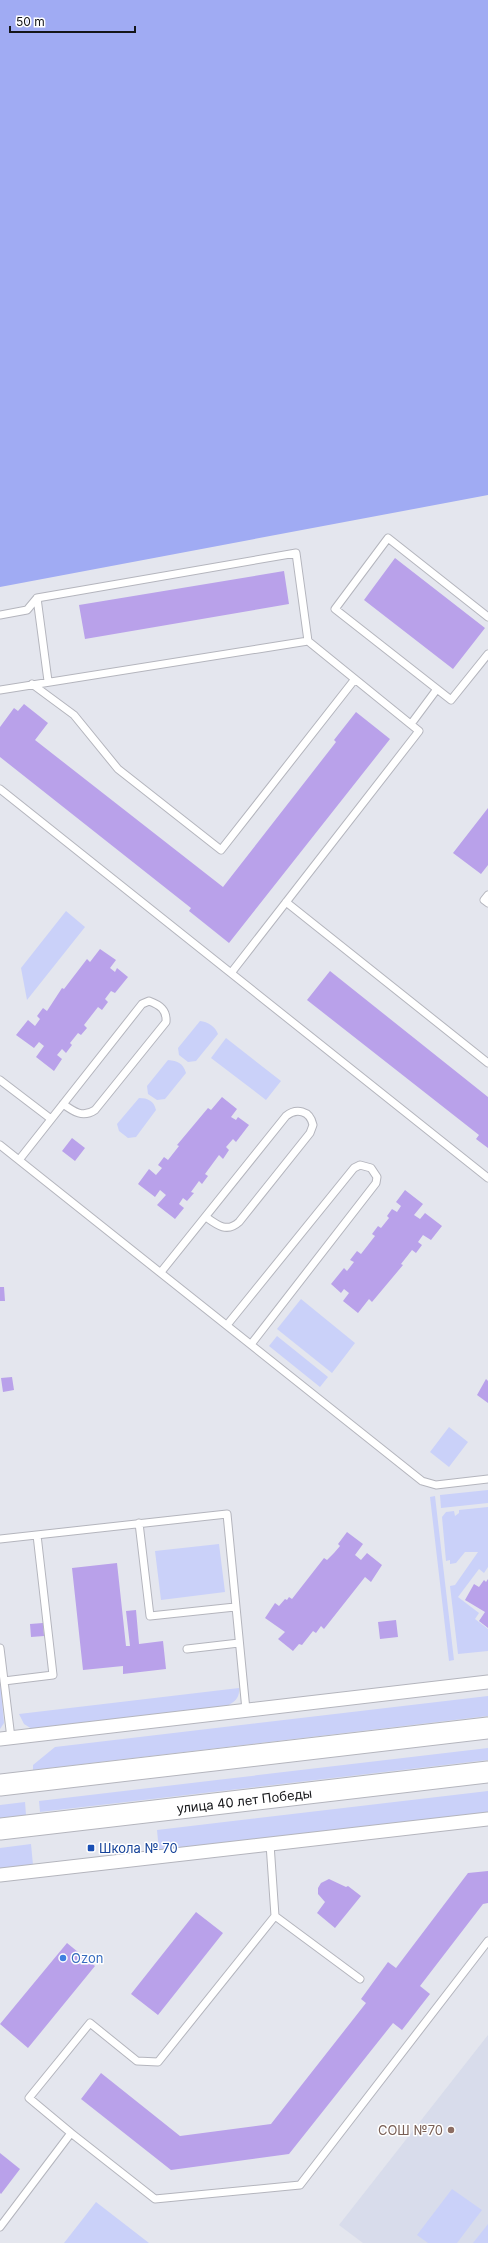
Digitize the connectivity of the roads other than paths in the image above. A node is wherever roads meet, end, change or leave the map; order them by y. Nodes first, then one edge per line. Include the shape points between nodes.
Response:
1 (37, 598) junction
2 (0, 615) edge
3 (488, 617) edge
4 (308, 641) junction
5 (488, 654) edge
6 (355, 679) junction
7 (48, 681) junction
8 (32, 684) junction
9 (437, 689) junction
10 (0, 690) edge
11 (411, 724) junction
12 (0, 789) edge
13 (488, 895) edge
14 (286, 902) junction
15 (488, 902) edge
16 (231, 973) junction
17 (488, 1063) edge
18 (0, 1080) edge
19 (63, 1104) junction
20 (51, 1119) junction
21 (1, 1149) edge
22 (19, 1160) junction
23 (488, 1178) edge
24 (206, 1216) junction
25 (161, 1272) junction
26 (227, 1325) junction
27 (252, 1344) junction
28 (488, 1479) edge
29 (140, 1523) junction
30 (37, 1535) junction
31 (0, 1539) edge
32 (235, 1607) junction
33 (239, 1643) junction
34 (0, 1648) edge
35 (187, 1649) dead end
36 (4, 1681) junction
37 (488, 1682) edge
38 (246, 1710) junction
39 (488, 1728) edge
40 (5, 1738) edge
41 (488, 1772) edge
42 (0, 1785) edge
43 (488, 1818) edge
44 (0, 1829) edge
45 (270, 1844) junction
46 (0, 1875) edge
47 (275, 1916) junction
48 (488, 1941) edge
49 (360, 1979) dead end
50 (71, 2133) junction
51 (0, 2227) edge

1 - 2 lane via 27,610
1 - 4 lane via 296,553
1 - 7 lane
3 - 9 lane via 388,538 335,609
4 - 6 lane
4 - 7 lane
5 - 9 lane via 452,700
6 - 8 lane via 221,850 118,769 74,714
6 - 11 lane
7 - 8 lane
8 - 10 lane
9 - 11 lane
11 - 14 lane via 419,731
12 - 16 lane
13 - 15 lane via 484,900
14 - 16 lane
14 - 17 lane
16 - 23 lane
18 - 20 lane
19 - 19 lane via 142,1004 149,1002 164,1009 167,1015 166,1022 95,1110 90,1114 81,1114
19 - 20 lane
20 - 22 lane
21 - 22 lane
22 - 25 lane
24 - 24 lane via 286,1116 300,1110 307,1114 313,1125 310,1133 239,1222 234,1227 226,1228 218,1226
24 - 25 lane
25 - 26 lane
26 - 27 lane
26 - 27 lane via 354,1168 360,1165 371,1168 377,1177 376,1183
27 - 28 lane via 422,1481 436,1485
29 - 30 lane
29 - 32 lane via 150,1616
29 - 32 lane via 227,1514
30 - 31 lane
30 - 36 lane via 53,1675
32 - 33 lane
33 - 35 lane
33 - 38 lane
34 - 36 lane
36 - 40 lane
37 - 38 street
38 - 40 street
39 - 42 main road
41 - 44 main road, улица 40 лет Победы
43 - 45 street
45 - 46 street
45 - 47 lane
47 - 49 lane
47 - 50 lane via 158,2062 137,2061 90,2023 29,2098
48 - 50 lane via 300,2186 155,2199
50 - 51 lane

